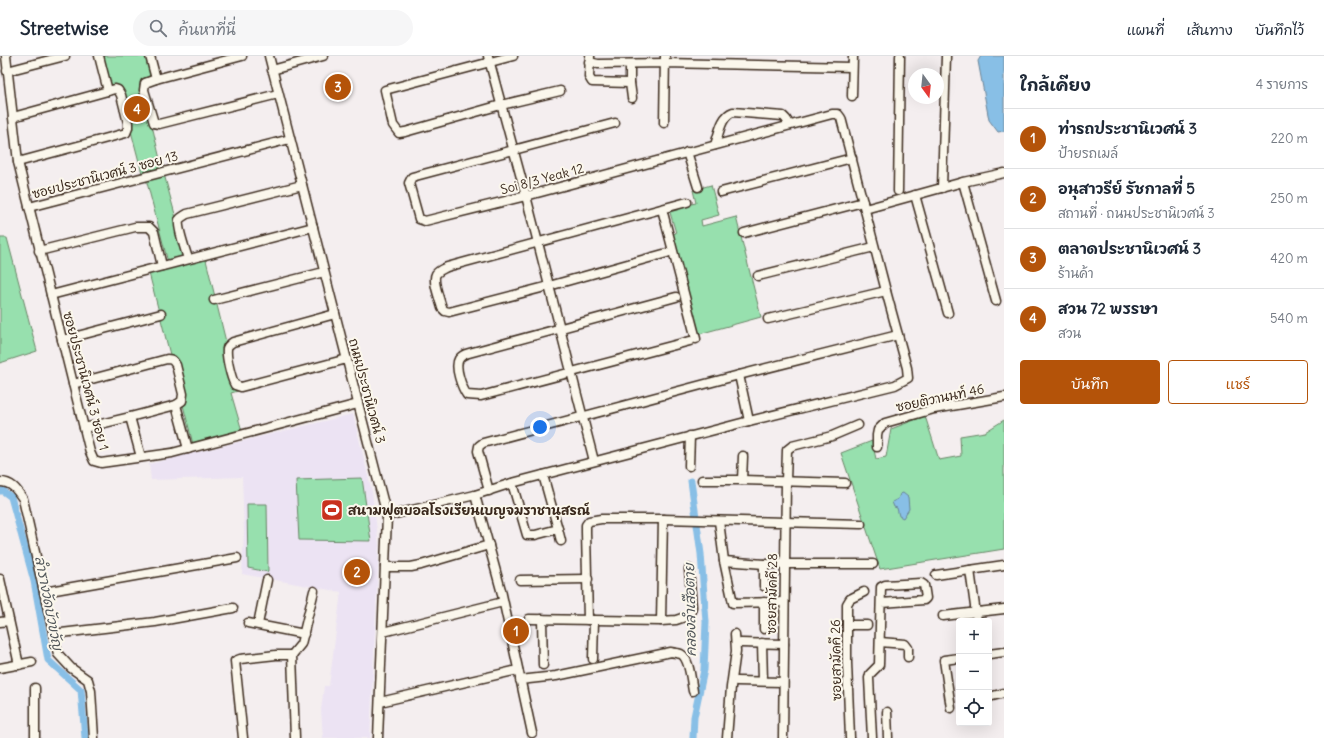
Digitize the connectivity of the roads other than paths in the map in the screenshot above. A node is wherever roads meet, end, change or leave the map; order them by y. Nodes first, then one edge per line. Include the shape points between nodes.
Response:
1 (6, 56) edge
2 (65, 56) edge
3 (98, 56) edge
4 (150, 56) edge
5 (242, 56) edge
6 (269, 56) edge
7 (322, 56) edge
8 (513, 56) edge
9 (853, 56) edge
10 (900, 56) edge
11 (946, 56) edge
12 (489, 59) edge
13 (590, 59) edge
14 (665, 59) edge
15 (630, 64) junction
16 (852, 67) junction
17 (272, 70) junction
18 (7, 72) junction
19 (156, 78) junction
20 (630, 83) junction
21 (108, 91) junction
22 (560, 91) dead end
23 (278, 94) junction
24 (852, 96) dead end
25 (632, 98) dead end
26 (501, 105) junction
27 (13, 118) junction
28 (664, 122) dead end
29 (615, 123) dead end
30 (790, 125) junction
31 (290, 139) junction
32 (715, 144) junction
33 (513, 150) junction
34 (687, 152) junction
35 (852, 158) junction
36 (18, 162) junction
37 (1004, 173) edge
38 (963, 182) junction
39 (302, 185) junction
40 (698, 187) dead end
41 (942, 188) junction
42 (898, 191) dead end
43 (721, 192) dead end
44 (915, 195) junction
45 (526, 196) junction
46 (687, 202) dead end
47 (864, 206) junction
48 (29, 207) junction
49 (662, 209) junction
50 (313, 227) junction
51 (744, 233) dead end
52 (538, 242) junction
53 (874, 247) junction
54 (39, 251) junction
55 (667, 253) dead end
56 (188, 259) junction
57 (162, 266) junction
58 (324, 272) junction
59 (758, 276) dead end
60 (549, 286) junction
61 (886, 291) junction
62 (51, 295) junction
63 (676, 297) dead end
64 (214, 300) dead end
65 (996, 301) dead end
66 (948, 313) dead end
67 (161, 314) dead end
68 (335, 314) junction
69 (768, 320) dead end
70 (560, 329) junction
71 (898, 335) junction
72 (62, 340) junction
73 (347, 359) junction
74 (571, 372) junction
75 (739, 375) junction
76 (73, 384) junction
77 (1004, 397) edge
78 (358, 404) junction
79 (176, 405) junction
80 (583, 417) junction
81 (130, 418) junction
82 (750, 421) junction
83 (858, 425) dead end
84 (84, 428) junction
85 (690, 436) junction
86 (877, 447) dead end
87 (188, 449) junction
88 (744, 456) dead end
89 (141, 457) junction
90 (594, 461) junction
91 (689, 466) dead end
92 (542, 475) junction
93 (702, 480) dead end
94 (742, 480) junction
95 (786, 481) junction
96 (0, 482) edge
97 (845, 483) dead end
98 (512, 484) junction
99 (489, 491) junction
100 (475, 495) junction
101 (387, 516) junction
102 (663, 519) junction
103 (719, 521) junction
104 (785, 522) junction
105 (861, 524) dead end
106 (558, 529) junction
107 (561, 541) dead end
108 (489, 545) junction
109 (237, 558) dead end
110 (724, 561) junction
111 (764, 564) junction
112 (785, 564) junction
113 (873, 564) dead end
114 (1004, 565) edge
115 (385, 567) junction
116 (689, 569) dead end
117 (970, 570) junction
118 (936, 575) dead end
119 (0, 579) edge
120 (588, 579) junction
121 (267, 580) dead end
122 (520, 580) dead end
123 (764, 586) dead end
124 (314, 591) dead end
125 (44, 592) junction
126 (864, 592) dead end
127 (503, 602) junction
128 (764, 602) junction
129 (784, 602) junction
130 (881, 603) junction
131 (233, 608) dead end
132 (1004, 609) edge
133 (976, 612) junction
134 (942, 616) dead end
135 (977, 618) edge
136 (529, 619) dead end
137 (542, 619) junction
138 (591, 620) junction
139 (9, 621) junction
140 (661, 621) junction
141 (0, 622) edge
142 (248, 623) dead end
143 (258, 624) junction
144 (867, 625) dead end
145 (847, 626) junction
146 (764, 629) dead end
147 (383, 632) junction
148 (53, 634) junction
149 (304, 634) junction
150 (735, 634) dead end
151 (880, 642) junction
152 (741, 643) dead end
153 (762, 644) junction
154 (784, 644) junction
155 (1004, 652) edge
156 (992, 654) edge
157 (292, 655) junction
158 (908, 657) dead end
159 (956, 658) edge
160 (594, 659) dead end
161 (32, 662) dead end
162 (19, 665) junction
163 (542, 665) dead end
164 (0, 668) edge
165 (518, 670) junction
166 (520, 680) junction
167 (737, 681) dead end
168 (763, 681) junction
169 (783, 682) junction
170 (35, 688) dead end
171 (693, 691) dead end
172 (1004, 693) edge
173 (992, 696) edge
174 (380, 702) junction
175 (951, 708) dead end
176 (887, 712) dead end
177 (532, 733) dead end
178 (35, 738) edge
179 (94, 738) edge
180 (243, 738) edge
181 (295, 738) edge
182 (378, 738) edge
183 (727, 738) edge
184 (783, 738) edge
185 (850, 738) edge
186 (872, 738) edge
187 (888, 738) edge

1 - 18 street, ซอยประชานิเวศน์ 3 ซอย 13
2 - 18 street
3 - 21 street
4 - 19 street
5 - 19 street
6 - 17 street, ถนนประชานิเวศน์ 3
7 - 17 street
8 - 12 street
9 - 16 street
10 - 42 street
11 - 41 street
12 - 26 street
12 - 26 street via 386,90 393,125 399,133 405,132
13 - 15 street via 598,64
13 - 20 street via 589,77 592,82
14 - 15 street
14 - 16 street
14 - 28 street
15 - 20 street
16 - 24 street
17 - 23 street, ถนนประชานิเวศน์ 3
18 - 27 street, ซอยประชานิเวศน์ 3 ซอย 13
19 - 23 street via 145,83 144,87 154,123 157,124
20 - 25 street
21 - 27 street
21 - 36 street via 118,90 122,95 128,128 126,132
22 - 26 street
23 - 31 street, ถนนประชานิเวศน์ 3
26 - 33 street
27 - 36 street, ซอยประชานิเวศน์ 3 ซอย 13
29 - 33 street
30 - 32 street, Soi 8/3 Yeak 12
30 - 32 street via 782,116 730,113 724,120
30 - 35 street, Soi 8/3 Yeak 12 via 838,114
31 - 39 street, ถนนประชานิเวศน์ 3
31 - 48 street, ซอยประชานิเวศน์ 3 ซอย 13
32 - 34 street, Soi 8/3 Yeak 12
33 - 45 street
33 - 45 street, Soi 8/3 Yeak 12 via 412,177 409,183 419,219 425,221
34 - 40 street
34 - 45 street, Soi 8/3 Yeak 12
35 - 43 street
35 - 47 street
36 - 48 street, ซอยประชานิเวศน์ 3 ซอย 13
37 - 38 street
38 - 41 street
38 - 65 street
39 - 50 street, ถนนประชานิเวศน์ 3
39 - 56 street via 182,217 179,227
41 - 44 street
44 - 47 street
44 - 66 street
45 - 52 street
46 - 49 street
47 - 51 street
47 - 53 street
48 - 54 street, ซอยประชานิเวศน์ 3 ซอย 1
49 - 52 street
49 - 74 street via 693,340
50 - 56 street
50 - 58 street, ถนนประชานิเวศน์ 3
52 - 60 street
52 - 60 street via 447,267 439,271 434,280 442,308 450,312
53 - 59 street
53 - 61 street
54 - 57 street via 136,227 149,227 154,232
54 - 62 street, ซอยประชานิเวศน์ 3 ซอย 1
55 - 60 street
56 - 57 street
57 - 62 street
58 - 64 street
58 - 68 street, ถนนประชานิเวศน์ 3
60 - 70 street
61 - 69 street
61 - 71 street
62 - 72 street, ซอยประชานิเวศน์ 3 ซอย 1
63 - 70 street
67 - 72 street
68 - 73 street, ถนนประชานิเวศน์ 3
68 - 73 street via 232,342 227,350 233,382 241,387
70 - 74 street
70 - 74 street via 469,353 461,356 456,367 464,391 472,396 481,396
71 - 75 street
71 - 82 street via 907,368 908,378 903,381
72 - 76 street, ซอยประชานิเวศน์ 3 ซอย 1
73 - 78 street, ถนนประชานิเวศน์ 3
74 - 80 street
75 - 80 street
75 - 82 street
76 - 79 street via 167,359 174,361 183,398
76 - 84 street, ซอยประชานิเวศน์ 3 ซอย 1
77 - 86 street, ซอยติวานนท์ 46 via 934,408 885,423 878,430
78 - 87 street, ซอยประชานิเวศน์ 3 ซอย 1
78 - 101 street, ถนนประชานิเวศน์ 3
79 - 81 street
79 - 87 street
80 - 90 street
80 - 99 street via 479,446 478,451
81 - 84 street
81 - 89 street
82 - 85 street
83 - 95 street, ซอยสามัคคี 28 via 832,436 792,446 787,450
84 - 89 street, ซอยประชานิเวศน์ 3 ซอย 1 via 94,461 101,463
85 - 90 street
85 - 91 street
87 - 89 street, ซอยประชานิเวศน์ 3 ซอย 1
88 - 94 street
90 - 92 street
92 - 98 street
92 - 106 street
93 - 94 street
94 - 95 street
95 - 97 street
95 - 104 street, ซอยสามัคคี 28
96 - 125 street via 14,486 23,499
98 - 99 street
98 - 106 street via 527,535 535,536
99 - 100 street
100 - 101 street
100 - 108 street
101 - 115 street, ถนนประชานิเวศน์ 3
102 - 103 street
102 - 120 street via 589,521 586,525
102 - 140 street
103 - 104 street
103 - 110 street
104 - 105 street
104 - 112 street, ซอยสามัคคี 28
106 - 107 street
108 - 115 street via 421,565
108 - 127 street
109 - 125 street
110 - 111 street
110 - 128 street via 733,603
111 - 112 street
111 - 123 street
112 - 113 street
112 - 129 street, ซอยสามัคคี 28
114 - 117 street
115 - 147 street, ถนนประชานิเวศน์ 3
116 - 140 street via 691,611 688,616
117 - 118 street
117 - 133 street
119 - 139 street
120 - 122 street
120 - 138 street
121 - 143 street
124 - 149 street
125 - 148 street
126 - 145 street, ซอยสามัคคี 26 via 848,602
127 - 147 street
127 - 165 street
128 - 129 street
128 - 146 street
129 - 154 street, ซอยสามัคคี 28
130 - 130 street via 881,587 884,585 924,585 924,600
130 - 151 street
131 - 148 street via 154,622
132 - 133 street
133 - 134 street
133 - 135 street
136 - 137 street
137 - 138 street
137 - 163 street
138 - 140 street
138 - 160 street
139 - 141 street
139 - 162 street
142 - 143 street
143 - 149 street
144 - 145 street
145 - 185 street, ซอยสามัคคี 26
147 - 174 street, ถนนประชานิเวศน์ 3
148 - 179 street via 58,654 71,668 88,680
149 - 157 street via 301,644
150 - 183 street via 736,651
151 - 158 street via 905,644 908,648
151 - 186 street via 879,665 869,678
152 - 153 street
153 - 154 street
153 - 168 street
154 - 169 street, ซอยสามัคคี 28
155 - 156 street
157 - 180 street via 262,656 235,661
157 - 181 street
159 - 175 street via 944,660
161 - 162 street
162 - 164 street
165 - 166 street
165 - 174 street
166 - 171 street via 556,676 671,652 681,654 685,658 689,666
166 - 177 street
167 - 168 street
168 - 169 street
169 - 184 street, ซอยสามัคคี 28
170 - 178 street
172 - 173 street
174 - 182 street, ถนนประชานิเวศน์ 3
176 - 187 street

